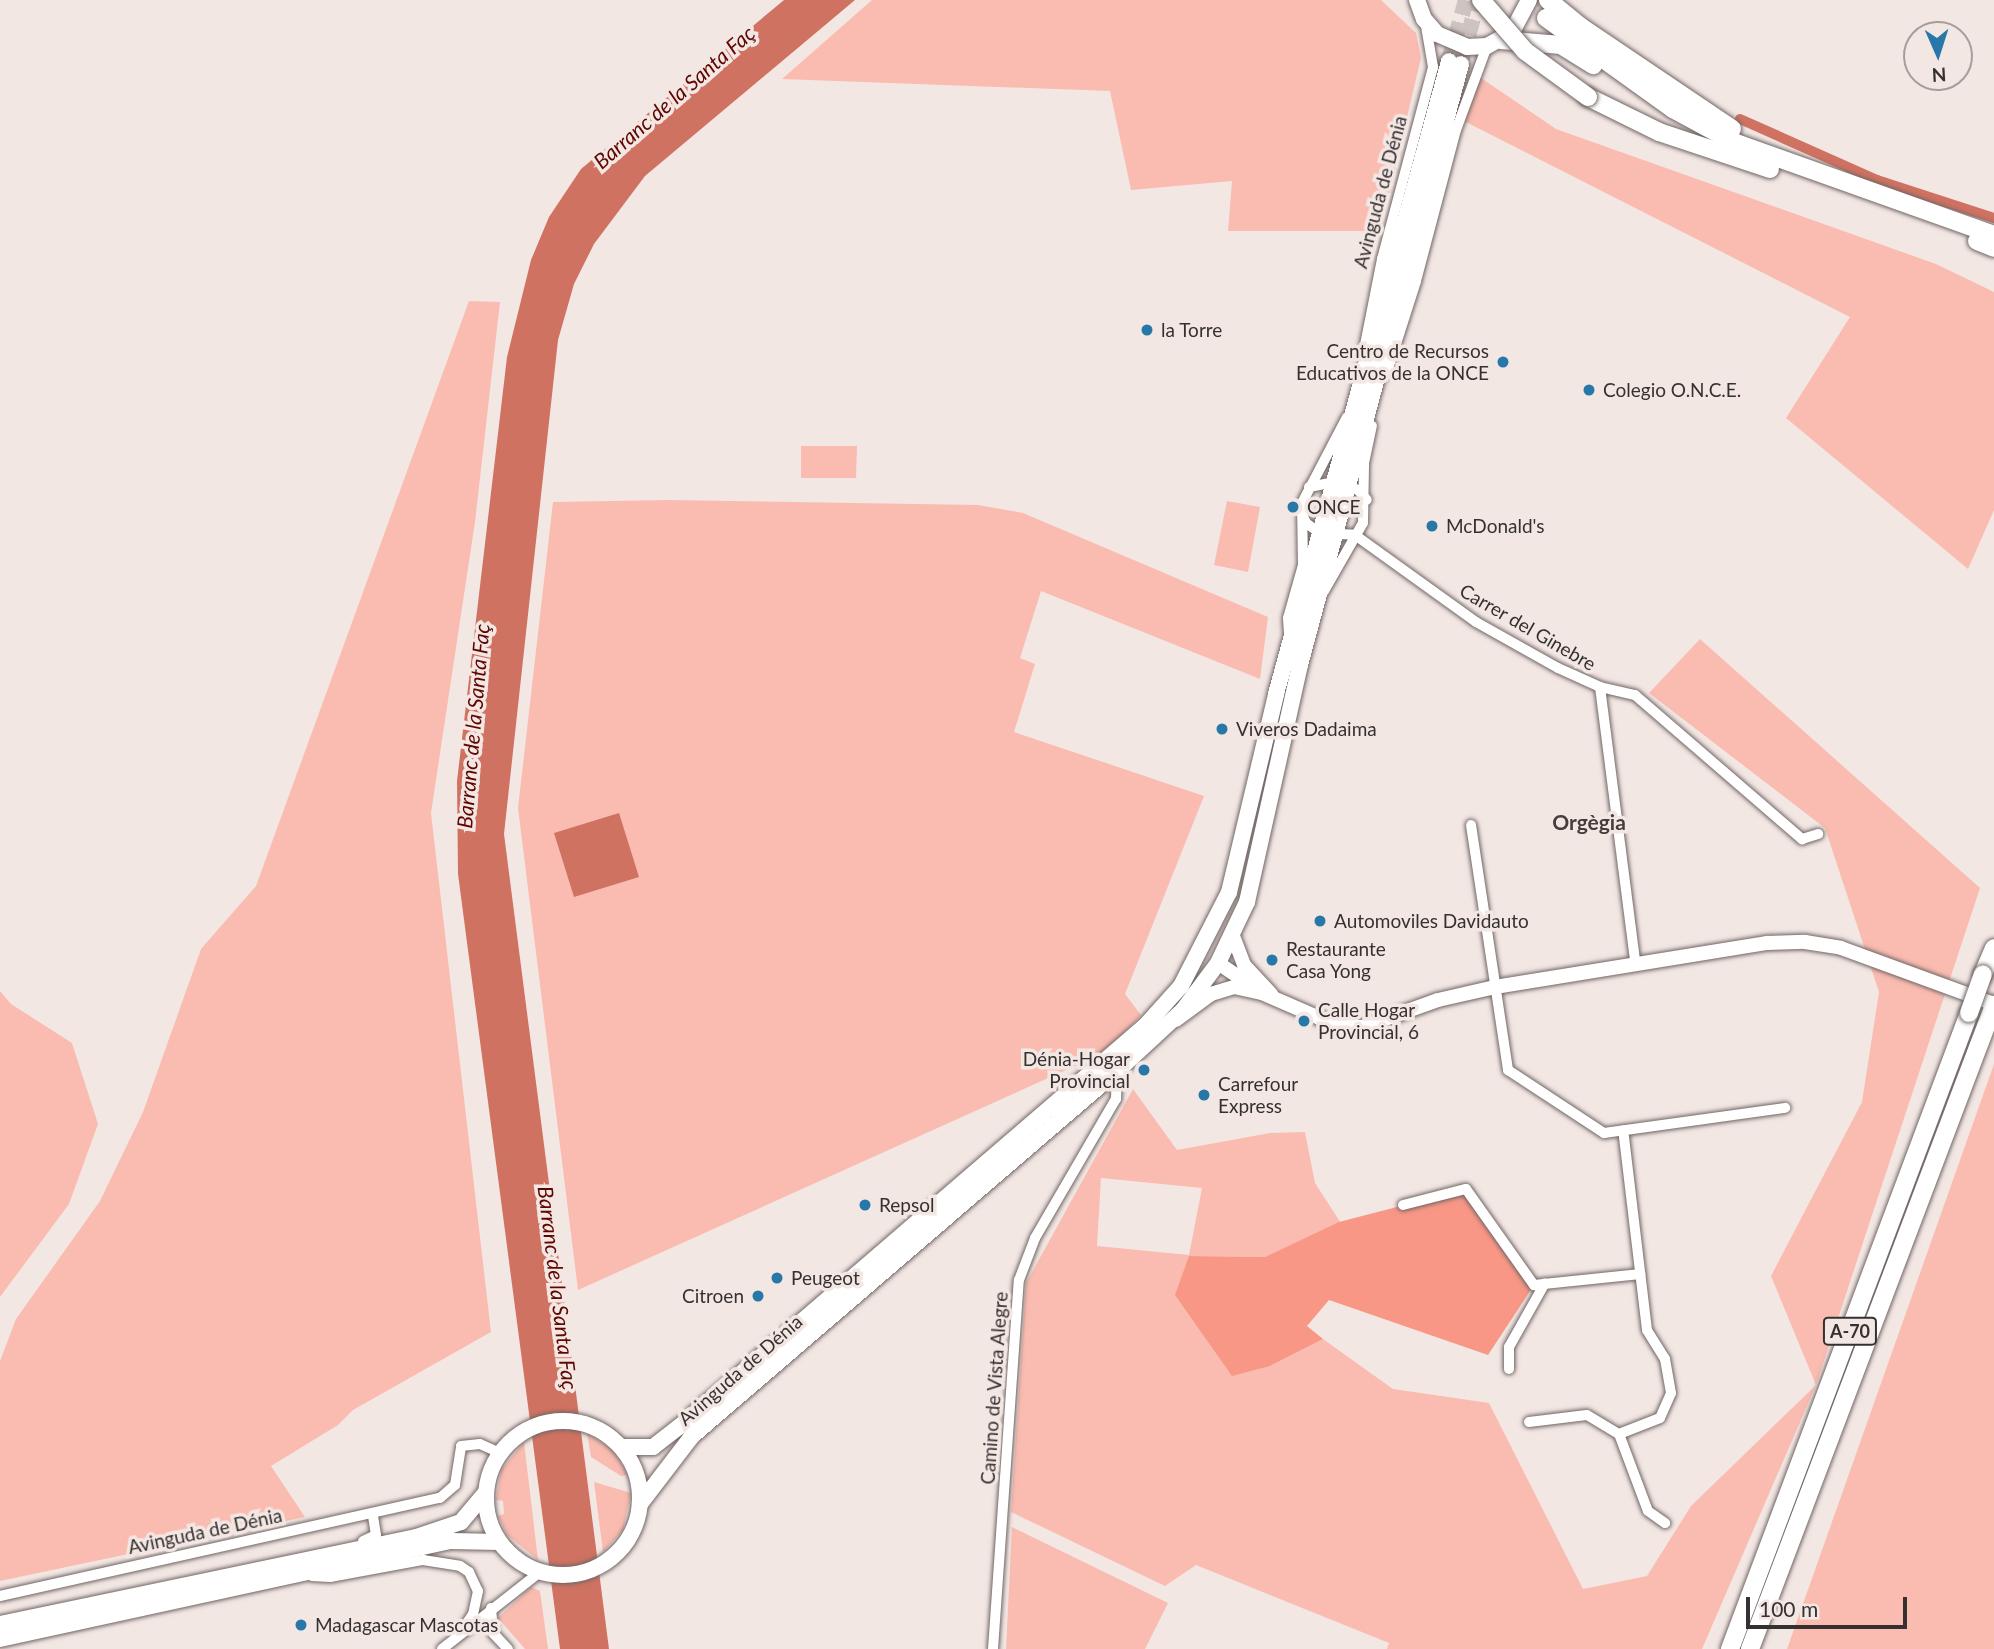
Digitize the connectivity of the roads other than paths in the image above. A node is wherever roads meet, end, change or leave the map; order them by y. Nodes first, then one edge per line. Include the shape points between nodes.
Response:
1 (1481, 0) edge
2 (1529, 0) edge
3 (1418, 7) edge
4 (1547, 9) edge
5 (1494, 43) junction
6 (1455, 62) tunnel mouth
7 (1801, 174) junction
8 (1990, 243) edge
9 (1370, 386) junction
10 (1355, 404) junction
11 (1341, 484) junction
12 (1309, 488) junction
13 (1367, 501) junction
14 (1301, 512) junction
15 (1327, 535) junction
16 (1355, 535) junction
17 (1316, 603) junction
18 (1291, 640) junction
19 (1600, 687) junction
20 (1471, 825) dead end
21 (1818, 834) dead end
22 (1239, 851) junction
23 (1233, 936) junction
24 (1994, 948) edge
25 (1635, 962) junction
26 (1218, 963) junction
27 (1495, 987) junction
28 (1262, 993) junction
29 (1277, 1000) junction
30 (1992, 1009) edge
31 (1171, 1023) junction
32 (1117, 1071) junction
33 (1785, 1108) dead end
34 (1623, 1130) junction
35 (1403, 1205) dead end
36 (1640, 1274) junction
37 (1545, 1283) junction
38 (1509, 1368) dead end
39 (1529, 1422) dead end
40 (1619, 1434) junction
41 (621, 1447) junction
42 (500, 1453) junction
43 (485, 1493) junction
44 (640, 1504) junction
45 (373, 1515) junction
46 (1665, 1523) dead end
47 (376, 1528) junction
48 (415, 1537) junction
49 (499, 1542) junction
50 (324, 1558) junction
51 (542, 1573) junction
52 (308, 1575) junction
53 (0, 1596) edge
54 (491, 1608) junction
55 (0, 1624) edge
56 (461, 1632) junction
57 (493, 1633) junction
58 (0, 1639) edge
59 (442, 1649) edge
60 (508, 1649) edge
61 (993, 1649) edge
62 (1730, 1649) edge
63 (1750, 1649) edge

1 - 7 highway, bridge via 1525,51 1588,97 1659,132
2 - 5 main road via 1521,22
3 - 5 main road via 1446,41 1468,47
3 - 9 street, Avinguda de Dénia via 1433,67 1364,338
4 - 7 highway
5 - 7 highway via 1561,45 1698,134
5 - 9 street, Avinguda de Dénia via 1456,130 1434,221 1392,356
6 - 9 main road, Avinguda de Dénia
7 - 8 highway
9 - 10 main road, Avinguda de Dénia
9 - 11 main road, Avinguda de Dénia
9 - 13 street, Avinguda de Dénia via 1373,422 1364,463
10 - 11 main road, Avinguda de Dénia
10 - 12 street, Avinguda de Dénia
11 - 12 street
11 - 13 street
11 - 15 main road, Avinguda de Dénia
12 - 14 street, Avinguda de Dénia
13 - 16 street, Avinguda de Dénia via 1363,523
14 - 15 street via 1306,523
14 - 18 street, Avinguda de Dénia via 1304,551 1288,618
15 - 16 street
15 - 17 main road, Avinguda de Dénia
15 - 18 main road, Avinguda de Dénia
16 - 17 street, Avinguda de Dénia
16 - 19 street, Carrer del Ginebre via 1476,622
17 - 23 main road, Avinguda de Dénia via 1262,842
18 - 22 main road, Avinguda de Dénia
19 - 21 street, Carrer del Ginebre via 1635,695 1802,839
19 - 25 street
20 - 27 street
22 - 26 main road via 1242,871 1217,947
22 - 41 main road, Avinguda de Dénia via 1213,931 1181,986 1145,1027 679,1427 653,1447
23 - 26 main road, Avinguda de Dénia
23 - 29 main road via 1244,965
24 - 62 highway, A-70, bridge
25 - 27 main road
25 - 30 main road via 1805,942 1841,948
26 - 28 main road
26 - 31 main road, Avinguda de Dénia
27 - 29 main road via 1438,1000 1363,1027 1328,1023
27 - 34 street via 1508,1070 1604,1133
28 - 29 main road
28 - 31 main road via 1243,987 1223,989
30 - 63 highway, A-70
31 - 32 main road, Avinguda de Dénia
32 - 44 main road, Avinguda de Dénia via 692,1436
32 - 61 street, Camino de Vista Alegre via 1119,1091 1035,1238 1019,1280
33 - 34 street
34 - 36 street
35 - 37 street via 1466,1189 1534,1284
36 - 37 street
36 - 40 street via 1647,1330 1665,1359 1671,1393 1660,1418
37 - 38 street via 1509,1346
39 - 40 street via 1587,1415
40 - 46 street via 1648,1511
41 - 42 main road via 587,1424 561,1421 523,1432
41 - 44 main road via 635,1470
42 - 43 main road
42 - 45 street, Avinguda de Dénia via 469,1442 458,1455 459,1475 449,1492
43 - 48 main road via 461,1522
43 - 49 main road via 490,1524
44 - 51 main road via 627,1542 602,1565 580,1574
45 - 47 street
45 - 53 street, Avinguda de Dénia
47 - 48 street
47 - 50 street via 372,1539 341,1546
48 - 50 main road
49 - 51 main road via 517,1560
49 - 52 main road via 451,1541
50 - 55 main road
51 - 54 street
52 - 56 street via 330,1577 423,1560 460,1566 469,1572 478,1591
52 - 58 main road
54 - 56 street
54 - 57 street
56 - 57 street via 481,1627
56 - 59 street
57 - 60 street

